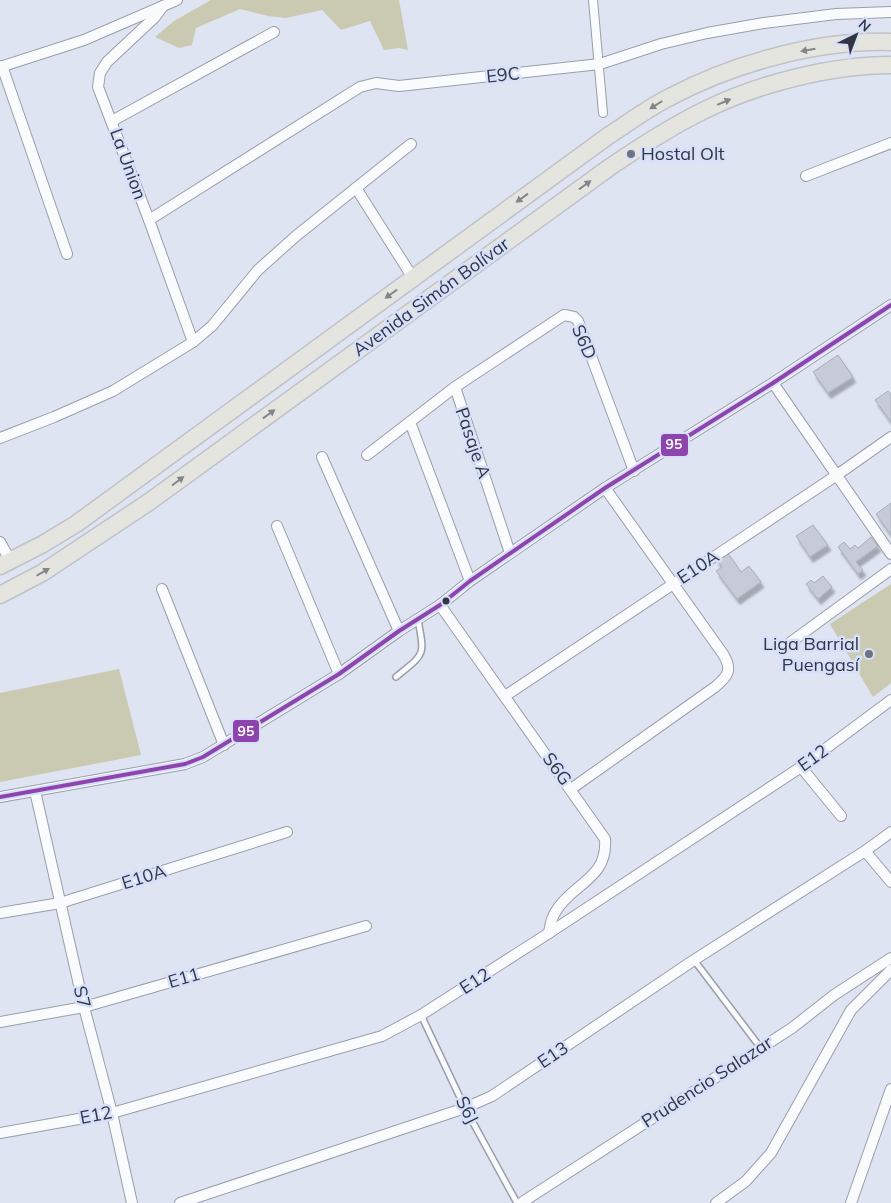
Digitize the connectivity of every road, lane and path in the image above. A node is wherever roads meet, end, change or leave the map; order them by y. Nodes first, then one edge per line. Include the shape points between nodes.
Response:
1 (177, 0) edge
2 (593, 0) edge
3 (163, 6) junction
4 (891, 12) edge
5 (274, 32) dead end
6 (891, 42) edge
7 (600, 64) junction
8 (891, 65) edge
9 (1, 66) edge
10 (603, 113) dead end
11 (112, 121) junction
12 (411, 144) dead end
13 (891, 144) edge
14 (806, 176) dead end
15 (356, 188) junction
16 (149, 220) junction
17 (66, 254) dead end
18 (413, 278) junction
19 (891, 305) edge
20 (193, 342) junction
21 (774, 383) junction
22 (455, 387) junction
23 (410, 422) junction
24 (891, 437) edge
25 (0, 438) edge
26 (367, 455) dead end
27 (322, 457) dead end
28 (634, 471) junction
29 (837, 475) junction
30 (605, 488) junction
31 (277, 526) dead end
32 (0, 542) edge
33 (510, 553) junction
34 (891, 554) edge
35 (5, 564) edge
36 (891, 569) edge
37 (470, 581) junction
38 (673, 583) junction
39 (162, 589) dead end
40 (0, 595) edge
41 (440, 605) junction
42 (418, 620) junction
43 (399, 631) junction
44 (784, 647) dead end
45 (339, 674) junction
46 (396, 677) dead end
47 (504, 696) junction
48 (891, 700) edge
49 (224, 744) junction
50 (801, 767) junction
51 (571, 789) junction
52 (35, 791) junction
53 (0, 797) edge
54 (841, 816) dead end
55 (287, 832) dead end
56 (891, 832) edge
57 (866, 851) junction
58 (891, 882) edge
59 (60, 903) junction
60 (0, 913) edge
61 (366, 926) dead end
62 (548, 934) junction
63 (891, 958) edge
64 (694, 960) junction
65 (891, 970) edge
66 (84, 1006) junction
67 (421, 1015) junction
68 (0, 1022) edge
69 (760, 1047) junction
70 (891, 1089) edge
71 (464, 1108) junction
72 (112, 1112) junction
73 (0, 1133) edge
74 (132, 1203) edge
75 (180, 1203) edge
76 (517, 1203) edge
77 (521, 1203) edge
78 (716, 1203) edge
79 (851, 1203) edge

1 - 3 street
2 - 7 street
3 - 9 street via 84,40
3 - 11 street, La Union via 100,73 98,87
4 - 7 street, E9C via 764,22 661,44
5 - 11 street
6 -> 18 highway, Avenida Simón Bolívar via 843,45 775,57 733,70 669,97 608,136
7 - 10 street
7 - 16 street, E9C via 399,86 376,83 360,87
40 -> 8 highway, Avenida Simón Bolívar via 42,573 149,502 610,168 676,125 708,108 755,90 816,73
9 - 17 street
11 - 16 street, La Union
12 - 15 street
13 - 14 street
15 - 18 street
15 - 20 street via 258,270 212,326
16 - 20 street, La Union
18 -> 35 highway, Avenida Simón Bolívar via 76,524
19 - 21 street
20 - 25 street via 113,391
21 - 28 street
21 - 29 street
22 - 23 street, Pasaje A
22 - 28 street, S6D via 564,316 574,317
22 - 33 street, Pasaje A
23 - 26 street, Pasaje A
23 - 37 street
24 - 29 street, E10A
27 - 43 street
28 - 30 street
29 - 34 street
29 - 38 street, E10A
30 - 33 street
30 - 38 street
31 - 45 street
32 - 35 street
33 - 37 street
36 - 44 street
37 - 41 street
38 - 47 street, E10A
38 - 51 street via 728,661 728,672 715,687
39 - 49 street
41 - 42 street
41 - 47 street, S6G
42 - 43 street
42 - 46 lane via 423,646 420,656
43 - 45 street
45 - 49 street
47 - 51 street, S6G
48 - 50 street, E12
49 - 52 street via 185,764
50 - 54 street
50 - 62 street, E12
51 - 62 street, S6G via 601,831 606,851 599,869 555,912
52 - 53 street
52 - 59 street, S7
55 - 59 street, E10A
56 - 57 street, E13
57 - 58 street
57 - 64 street, E13
59 - 60 street, E10A
59 - 66 street, S7
61 - 66 street, E11
62 - 67 street, E12
63 - 69 street, Prudencio Salazar
64 - 69 lane
64 - 71 street, E13 via 492,1096
65 - 78 street via 851,1010 771,1154 746,1181
66 - 68 street, E11
66 - 72 street, S7
67 - 71 lane, S6J
67 - 72 street, E12 via 382,1036
69 - 77 street, Prudencio Salazar
70 - 79 street
71 - 75 street, E13
71 - 76 lane, S6J
72 - 73 street, E12
72 - 74 street, S7

